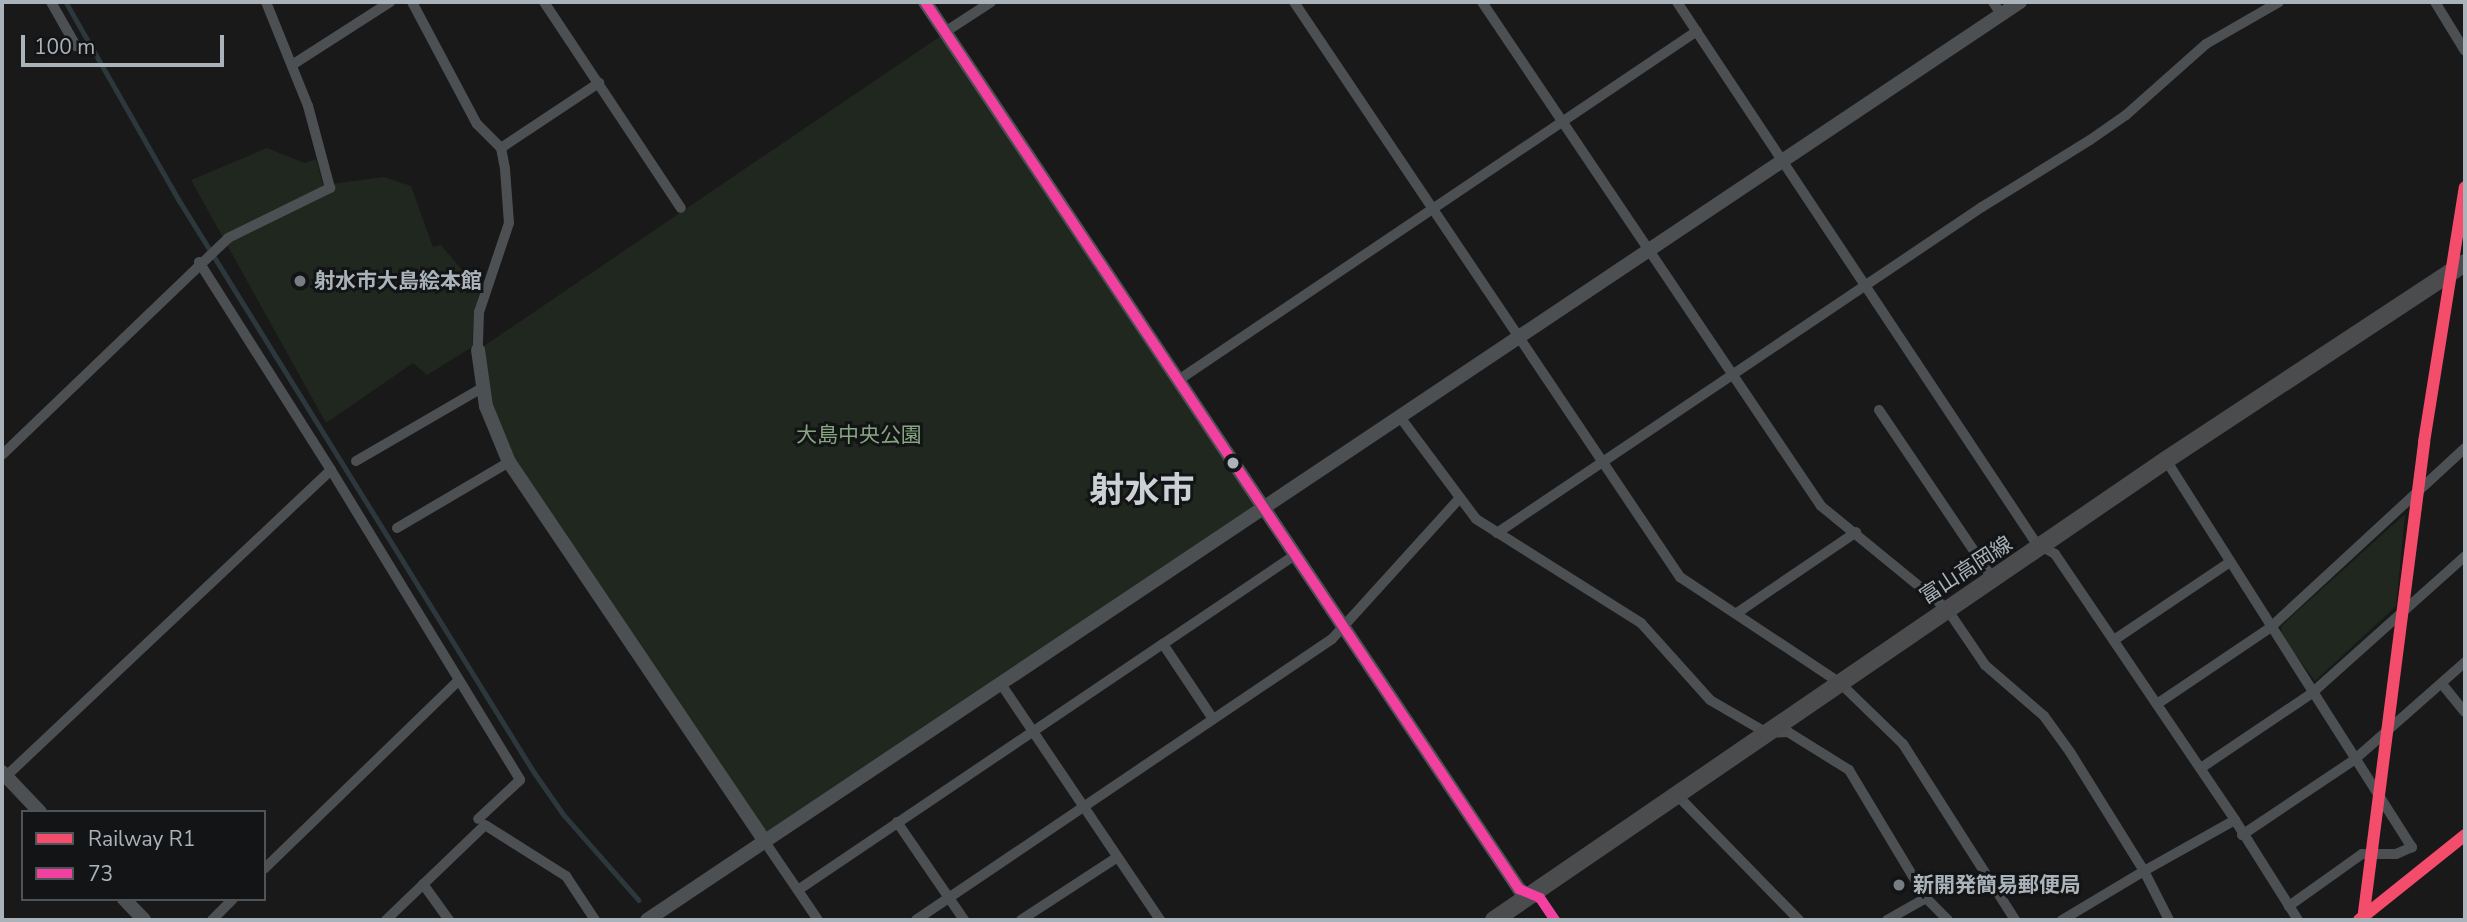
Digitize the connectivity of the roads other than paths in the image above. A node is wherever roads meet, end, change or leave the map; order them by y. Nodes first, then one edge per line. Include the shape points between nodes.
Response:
1 (51, 2) edge
2 (266, 2) edge
3 (390, 2) edge
4 (412, 2) edge
5 (544, 2) edge
6 (925, 2) edge
7 (991, 2) edge
8 (1294, 2) edge
9 (1482, 2) edge
10 (1677, 2) edge
11 (2020, 2) edge
12 (2279, 2) edge
13 (2435, 2) edge
14 (1997, 8) edge
15 (1697, 31) junction
16 (946, 32) junction
17 (76, 46) dead end
18 (2465, 51) edge
19 (292, 65) junction
20 (598, 83) junction
21 (1563, 121) junction
22 (501, 148) junction
23 (1784, 160) junction
24 (681, 208) dead end
25 (1433, 208) junction
26 (1650, 250) junction
27 (199, 262) junction
28 (2465, 263) edge
29 (1865, 285) junction
30 (1520, 337) junction
31 (478, 350) joint
32 (1731, 374) junction
33 (1180, 379) junction
34 (482, 388) junction
35 (1879, 410) dead end
36 (1400, 417) junction
37 (2465, 448) edge
38 (2, 455) edge
39 (2166, 460) junction
40 (356, 461) dead end
41 (509, 462) junction
42 (1602, 463) junction
43 (331, 470) junction
44 (1458, 500) junction
45 (1266, 508) junction
46 (397, 528) dead end
47 (1497, 533) junction
48 (1856, 533) junction
49 (2044, 546) junction
50 (1295, 555) junction
51 (2465, 556) edge
52 (2230, 562) junction
53 (1993, 579) junction
54 (1947, 609) junction
55 (1737, 613) junction
56 (1344, 627) junction
57 (2271, 627) junction
58 (2114, 640) junction
59 (1163, 643) junction
60 (2465, 662) edge
61 (458, 681) junction
62 (1840, 683) junction
63 (1001, 684) junction
64 (2442, 684) junction
65 (2312, 693) junction
66 (2157, 704) junction
67 (2465, 712) edge
68 (1213, 719) junction
69 (1032, 732) junction
70 (1767, 733) junction
71 (2354, 760) junction
72 (2201, 768) junction
73 (3, 776) edge
74 (1677, 795) junction
75 (1082, 808) junction
76 (38, 810) edge
77 (478, 819) dead end
78 (2235, 820) junction
79 (897, 822) junction
80 (2242, 835) junction
81 (765, 842) junction
82 (1116, 858) junction
83 (266, 867) edge
84 (2144, 871) junction
85 (423, 884) junction
86 (798, 890) junction
87 (949, 897) junction
88 (1529, 897) junction
89 (1926, 898) junction
90 (126, 901) edge
91 (231, 901) edge
92 (2289, 906) junction
93 (144, 920) edge
94 (212, 920) edge
95 (386, 920) edge
96 (449, 920) edge
97 (595, 920) edge
98 (647, 920) edge
99 (818, 920) edge
100 (916, 920) edge
101 (964, 920) edge
102 (1021, 920) edge
103 (1160, 920) edge
104 (1494, 920) edge
105 (1555, 920) edge
106 (1799, 920) edge
107 (1887, 920) edge
108 (1948, 920) edge
109 (2015, 920) edge
110 (2062, 920) edge
111 (2169, 920) edge
112 (2298, 920) edge

1 - 17 street
2 - 19 street
3 - 19 street
4 - 22 street via 477,124
5 - 20 street
6 - 16 street
7 - 16 street
8 - 25 street
9 - 21 street
10 - 15 street
11 - 14 street
12 - 29 street via 2206,44 2117,121
13 - 18 street
14 - 23 street
15 - 21 street
15 - 23 street
16 - 33 street
19 - 27 street via 330,188 228,238
20 - 22 street
20 - 24 street
21 - 25 street
21 - 26 street
22 - 31 street via 509,223 480,312
23 - 26 street
23 - 29 street
25 - 30 street
25 - 33 street
26 - 30 street
26 - 32 street
27 - 38 street
27 - 43 street
28 - 39 main road, 富山高岡線
29 - 32 street
29 - 49 street via 2036,543
30 - 36 street
30 - 42 street
31 - 34 street
32 - 42 street
32 - 48 street via 1821,506
33 - 45 street
34 - 40 street
34 - 41 street via 496,438
35 - 53 street
36 - 44 street
36 - 45 street
37 - 57 street
39 - 49 main road, 富山高岡線
39 - 52 street
41 - 46 street
41 - 81 street
42 - 47 street
42 - 55 street via 1680,577
43 - 61 street
43 - 73 street
44 - 47 street
44 - 56 street
45 - 50 street
45 - 63 street
47 - 70 street via 1641,623 1710,700
48 - 54 street
48 - 55 street
49 - 53 main road, 富山高岡線
49 - 58 street via 2055,554
50 - 56 street
50 - 59 street
51 - 65 street
52 - 57 street
52 - 58 street
53 - 54 main road, 富山高岡線
54 - 62 main road, 富山高岡線
54 - 84 street via 1985,665 2044,716
55 - 62 street
56 - 68 street
56 - 88 street via 1519,889
57 - 65 street
57 - 66 street
58 - 66 street
59 - 68 street
59 - 69 street
60 - 64 street
61 - 77 street via 520,780
61 - 83 street
62 - 70 main road, 富山高岡線
62 - 109 street via 1903,744
63 - 69 street
63 - 81 street
64 - 67 street
64 - 71 street
65 - 71 street
65 - 72 street
66 - 72 street
68 - 75 street
69 - 75 street
69 - 79 street
70 - 74 main road, 富山高岡線
70 - 89 street via 1788,732 1849,770
71 - 80 street
71 - 92 street via 2412,847 2396,854 2362,853
72 - 78 street
73 - 76 street
74 - 88 main road, 富山高岡線
74 - 106 street
75 - 82 street
75 - 87 street
78 - 80 street
78 - 84 street
79 - 86 street
79 - 87 street
80 - 92 street
81 - 86 street
81 - 98 street
82 - 102 street
82 - 103 street
84 - 110 street
84 - 111 street
85 - 95 street
85 - 96 street
85 - 97 street via 485,825 566,876
86 - 99 street
87 - 100 street
87 - 101 street
88 - 104 main road, 富山高岡線
88 - 105 street via 1540,898
89 - 107 street
89 - 108 street
90 - 93 street
91 - 94 street
92 - 112 street

